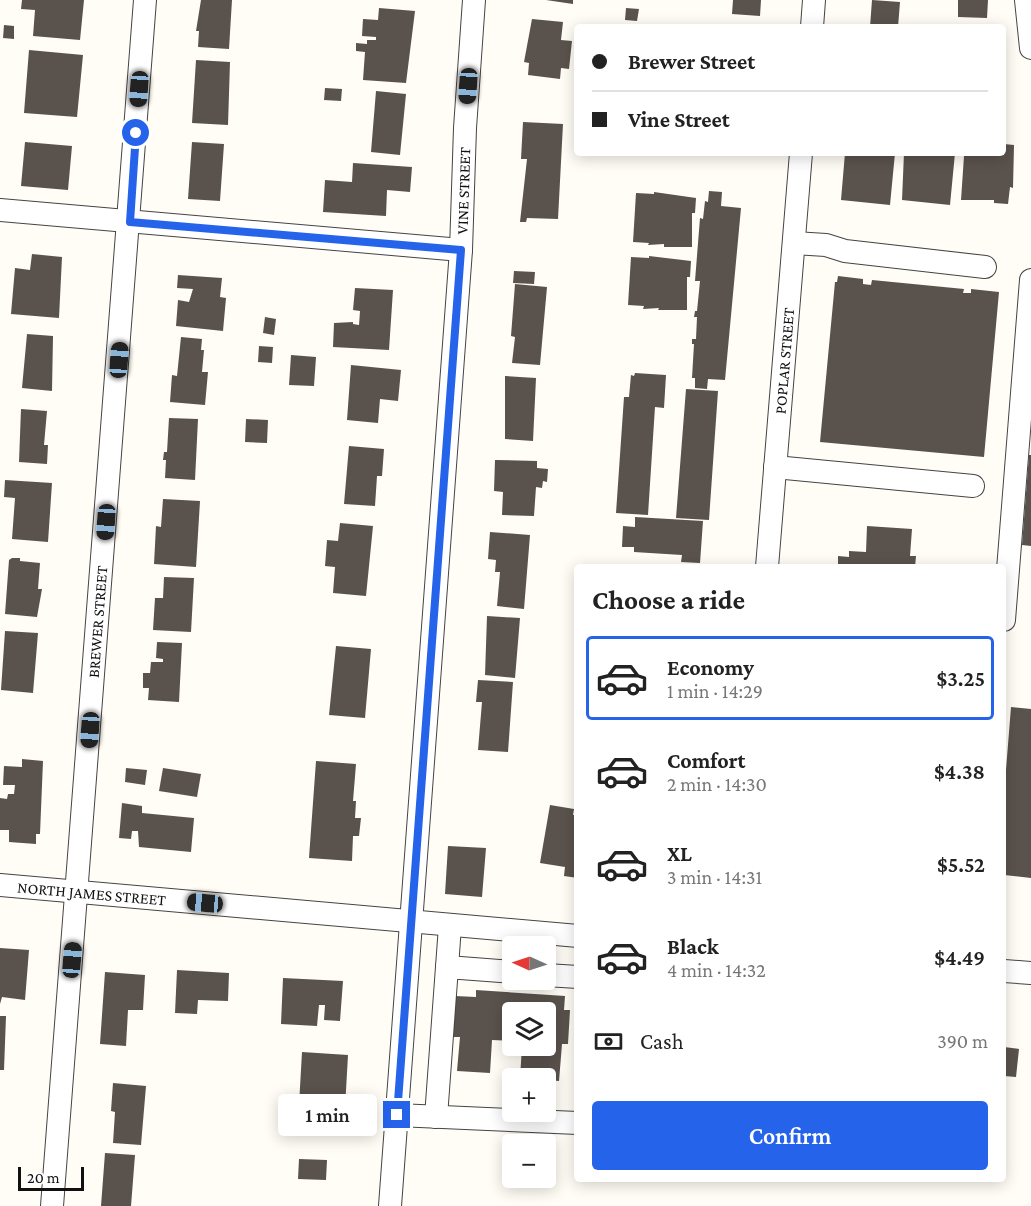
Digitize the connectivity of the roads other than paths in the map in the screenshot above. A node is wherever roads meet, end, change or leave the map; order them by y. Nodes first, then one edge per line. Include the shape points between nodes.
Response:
1 (145, 0) edge
2 (474, 0) edge
3 (814, 0) edge
4 (1026, 0) edge
5 (812, 24) edge
6 (1031, 48) edge
7 (801, 156) edge
8 (0, 210) edge
9 (130, 222) junction
10 (794, 243) junction
11 (461, 250) junction
12 (985, 267) dead end
13 (1031, 280) edge
14 (775, 467) junction
15 (973, 486) dead end
16 (767, 564) edge
17 (1006, 595) edge
18 (0, 885) edge
19 (77, 892) junction
20 (412, 923) junction
21 (450, 926) junction
22 (574, 936) edge
23 (447, 967) junction
24 (502, 971) edge
25 (1006, 971) edge
26 (1031, 973) edge
27 (556, 976) edge
28 (574, 977) edge
29 (407, 994) junction
30 (445, 998) junction
31 (397, 1115) junction
32 (436, 1117) junction
33 (574, 1123) edge
34 (52, 1206) edge
35 (390, 1206) edge

1 - 9 street, BREWER STREET
2 - 11 street, VINE STREET
3 - 5 street
4 - 6 street
7 - 10 street, POPLAR STREET
8 - 9 street
9 - 11 street
9 - 19 street, BREWER STREET
10 - 12 street
10 - 14 street, POPLAR STREET
11 - 20 street, VINE STREET
13 - 17 street
14 - 15 street
14 - 16 street, POPLAR STREET
18 - 19 street, NORTH JAMES STREET
19 - 20 street, NORTH JAMES STREET
19 - 34 street, BREWER STREET
20 - 21 street, NORTH JAMES STREET
20 - 29 street, VINE STREET
21 - 22 street, NORTH JAMES STREET
21 - 23 street
23 - 24 street
23 - 30 street
25 - 26 street
27 - 28 street
29 - 30 street
29 - 31 street, VINE STREET
30 - 32 street
31 - 32 street
31 - 35 street, VINE STREET
32 - 33 street

